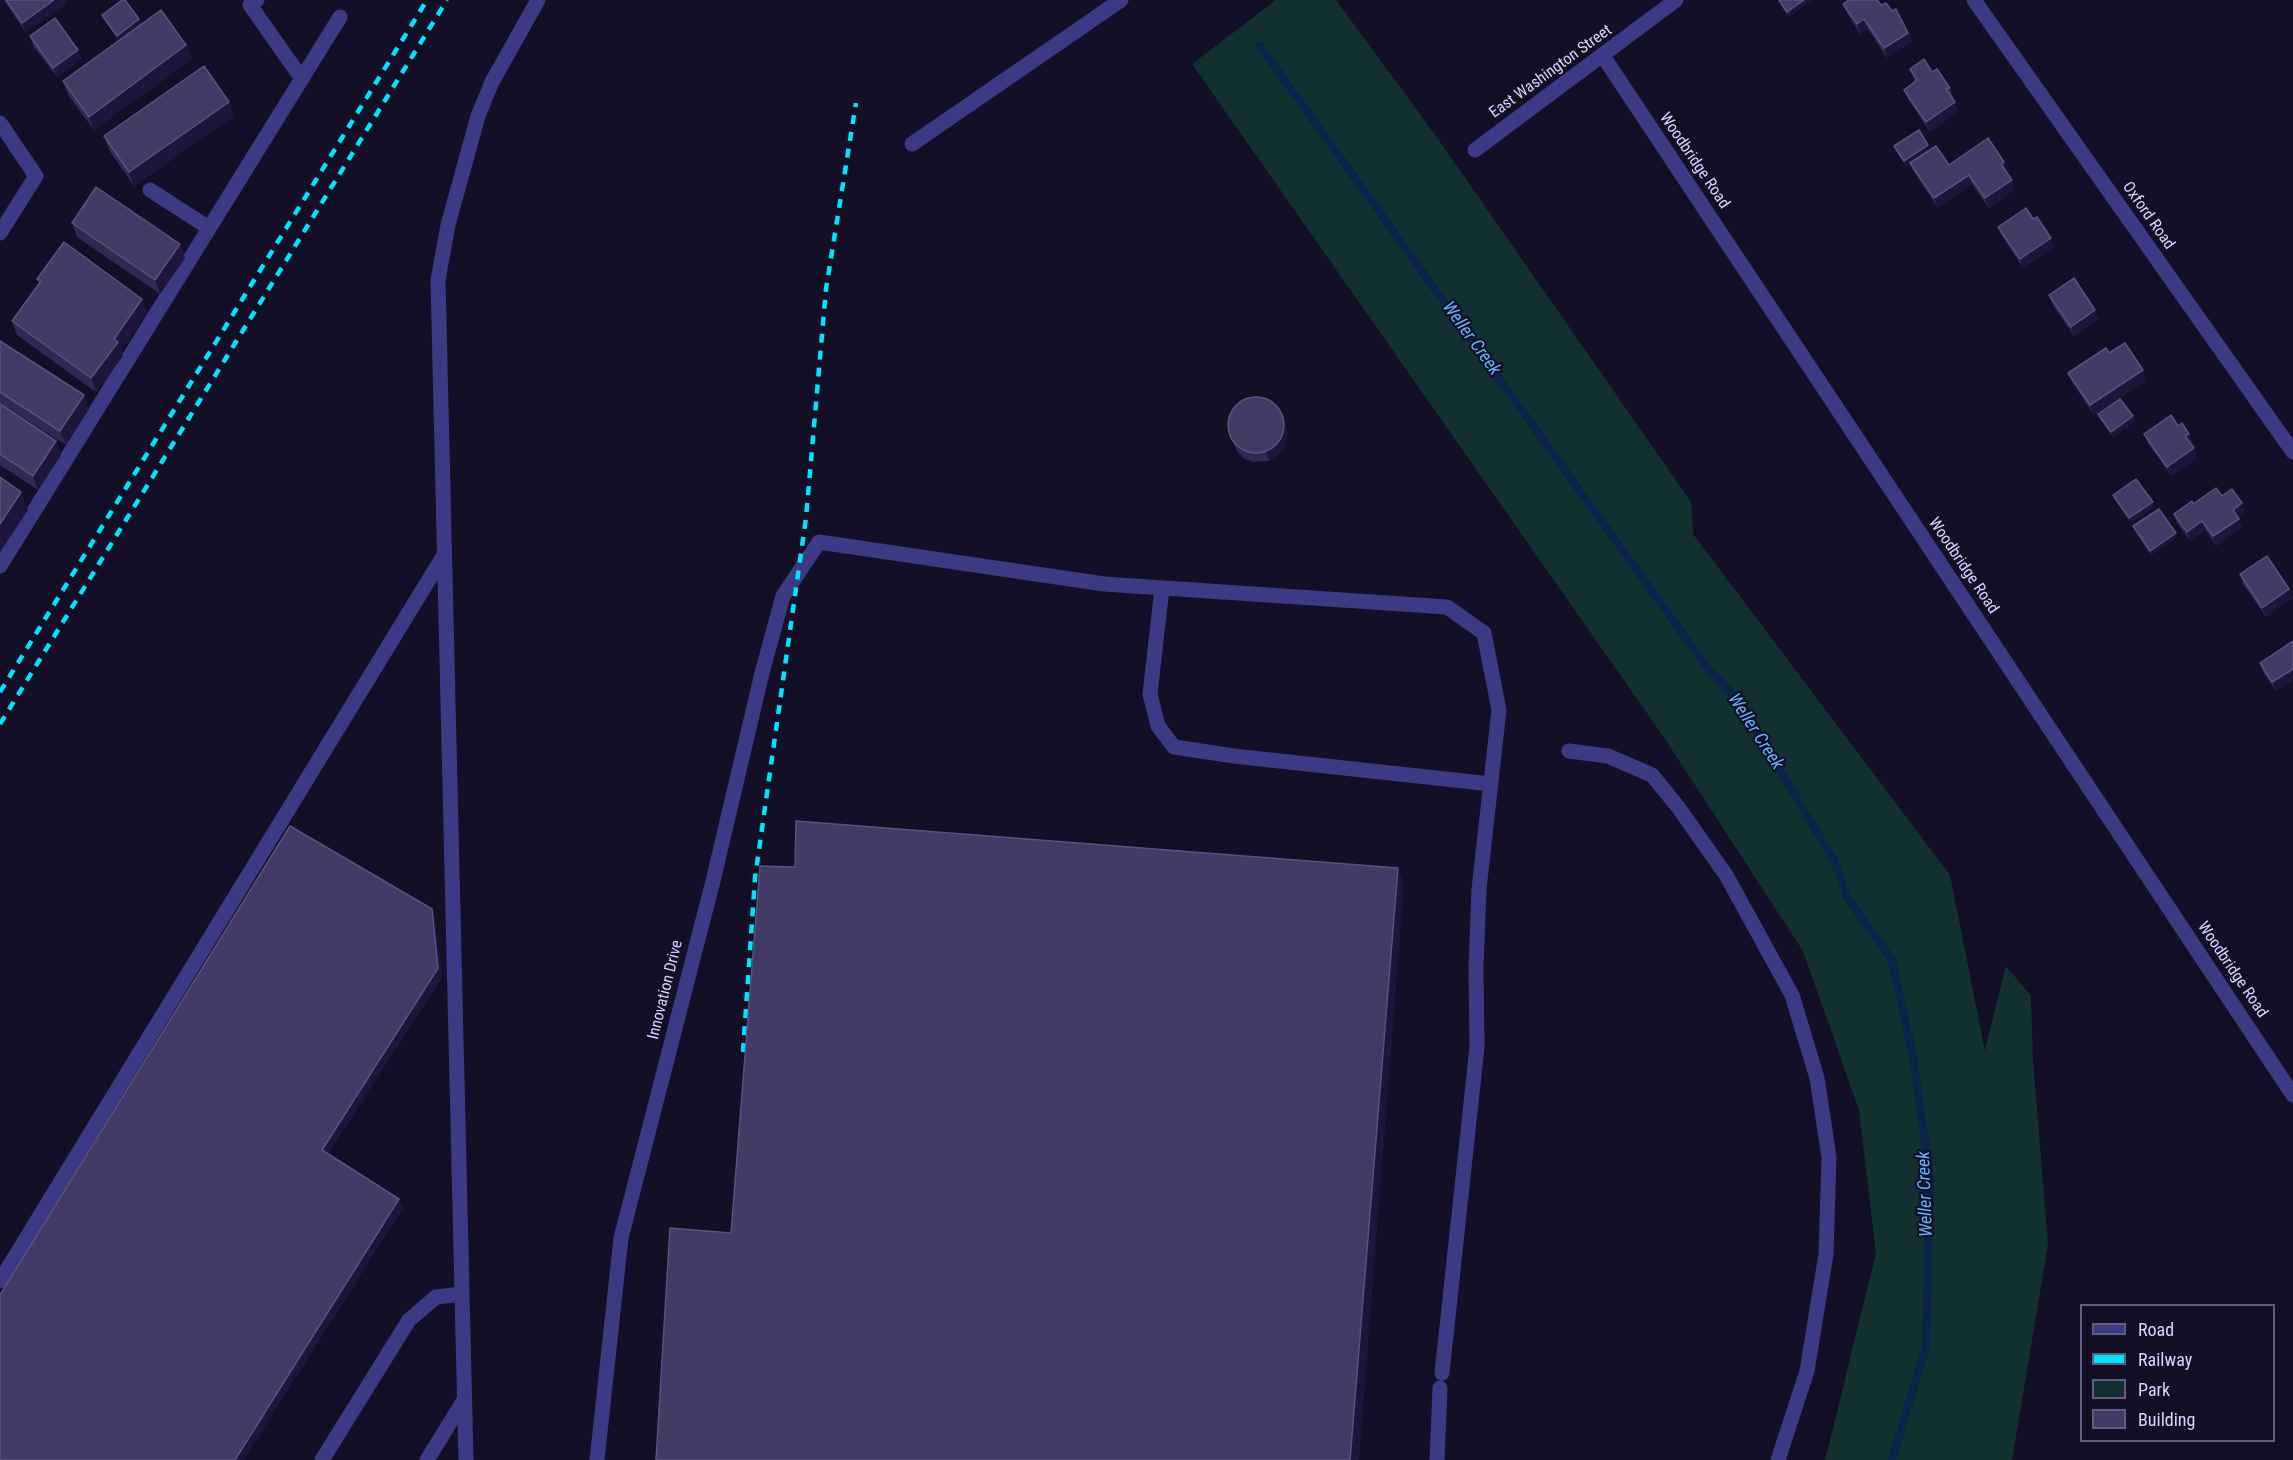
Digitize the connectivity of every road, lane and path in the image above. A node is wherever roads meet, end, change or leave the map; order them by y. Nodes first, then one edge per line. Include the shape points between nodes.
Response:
1 (257, 0) edge
2 (538, 0) edge
3 (1121, 0) edge
4 (1676, 0) edge
5 (1974, 0) edge
6 (340, 17) dead end
7 (1603, 56) junction
8 (302, 79) junction
9 (0, 123) edge
10 (912, 144) dead end
11 (1475, 150) dead end
12 (150, 190) dead end
13 (209, 228) junction
14 (0, 233) edge
15 (2293, 452) edge
16 (444, 555) junction
17 (0, 566) edge
18 (1162, 588) junction
19 (1569, 751) dead end
20 (1491, 784) junction
21 (2293, 1095) edge
22 (0, 1281) edge
23 (462, 1294) junction
24 (464, 1400) junction
25 (322, 1460) edge
26 (427, 1460) edge
27 (465, 1460) edge
28 (597, 1460) edge
29 (1437, 1460) edge
30 (1778, 1460) edge

1 - 8 street via 250,5
2 - 16 street via 492,82 478,116 448,225 438,280
3 - 10 street
4 - 7 street, East Washington Street
5 - 15 street, Oxford Road
6 - 8 street
7 - 11 street, East Washington Street
7 - 21 street, Woodbridge Road
8 - 13 street
9 - 14 street via 36,176
12 - 13 street
13 - 17 street
16 - 22 street
16 - 23 street
18 - 20 street via 1447,607 1484,633 1499,710
18 - 20 street via 1150,694 1158,726 1174,747
18 - 28 street, Innovation Drive via 1104,584 819,542 783,596 621,1238
19 - 30 street via 1608,756 1652,776 1678,807 1726,875 1792,995 1817,1078 1829,1157 1826,1254 1807,1371
20 - 29 street via 1479,890 1477,1047 1441,1381
23 - 24 street
23 - 25 street via 436,1297 409,1320
24 - 26 street
24 - 27 street

